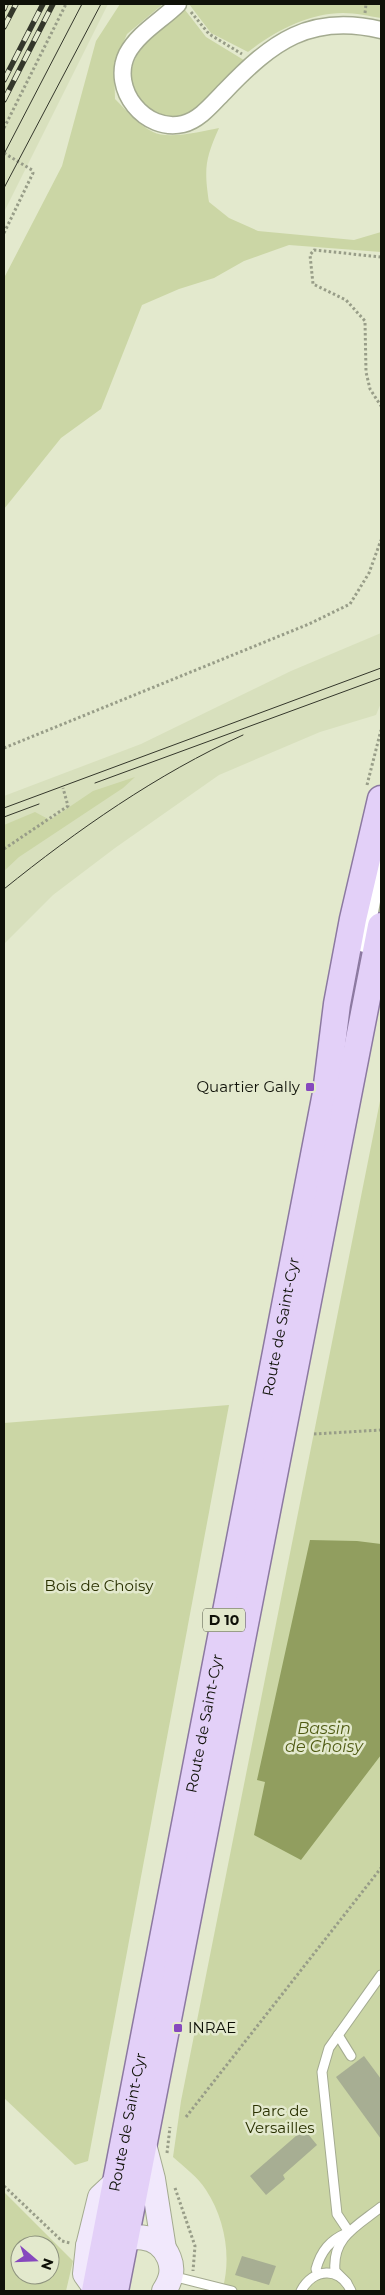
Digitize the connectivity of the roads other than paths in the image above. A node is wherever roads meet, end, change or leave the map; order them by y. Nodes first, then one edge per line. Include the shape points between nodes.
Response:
1 (185, 8) edge
2 (381, 30) edge
3 (381, 799) edge
4 (381, 850) edge
5 (381, 926) edge
6 (367, 952) edge
7 (381, 1975) edge
8 (338, 2035) junction
9 (351, 2056) dead end
10 (145, 2148) junction
11 (381, 2209) edge
12 (349, 2232) junction
13 (106, 2242) junction
14 (164, 2249) junction
15 (318, 2274) junction
16 (168, 2283) edge
17 (349, 2287) edge
18 (101, 2290) edge
19 (227, 2291) edge
20 (301, 2291) edge

1 - 2 street via 136,41 125,61 123,81 132,103 158,125 183,124 198,117 254,61 301,32 337,24
3 - 6 main road, D 10
4 - 6 street
5 - 6 main road, D 10
6 - 10 main road, Route de Saint-Cyr / D 10
6 - 13 main road, Route de Saint-Cyr / D 10 via 326,1093
7 - 8 lane
8 - 9 lane
8 - 12 lane via 329,2048 322,2072 337,2214
10 - 13 main road, Route de Saint-Cyr / D 10
10 - 14 main road
11 - 12 lane
12 - 15 lane via 337,2237 321,2253 316,2269
12 - 17 lane via 338,2246 334,2258 335,2271
13 - 14 main road via 147,2238
13 - 18 main road, Route de Saint-Cyr / D 10
14 - 16 main road via 172,2266
15 - 17 lane via 329,2272 339,2276
15 - 20 lane via 308,2280
16 - 19 lane

